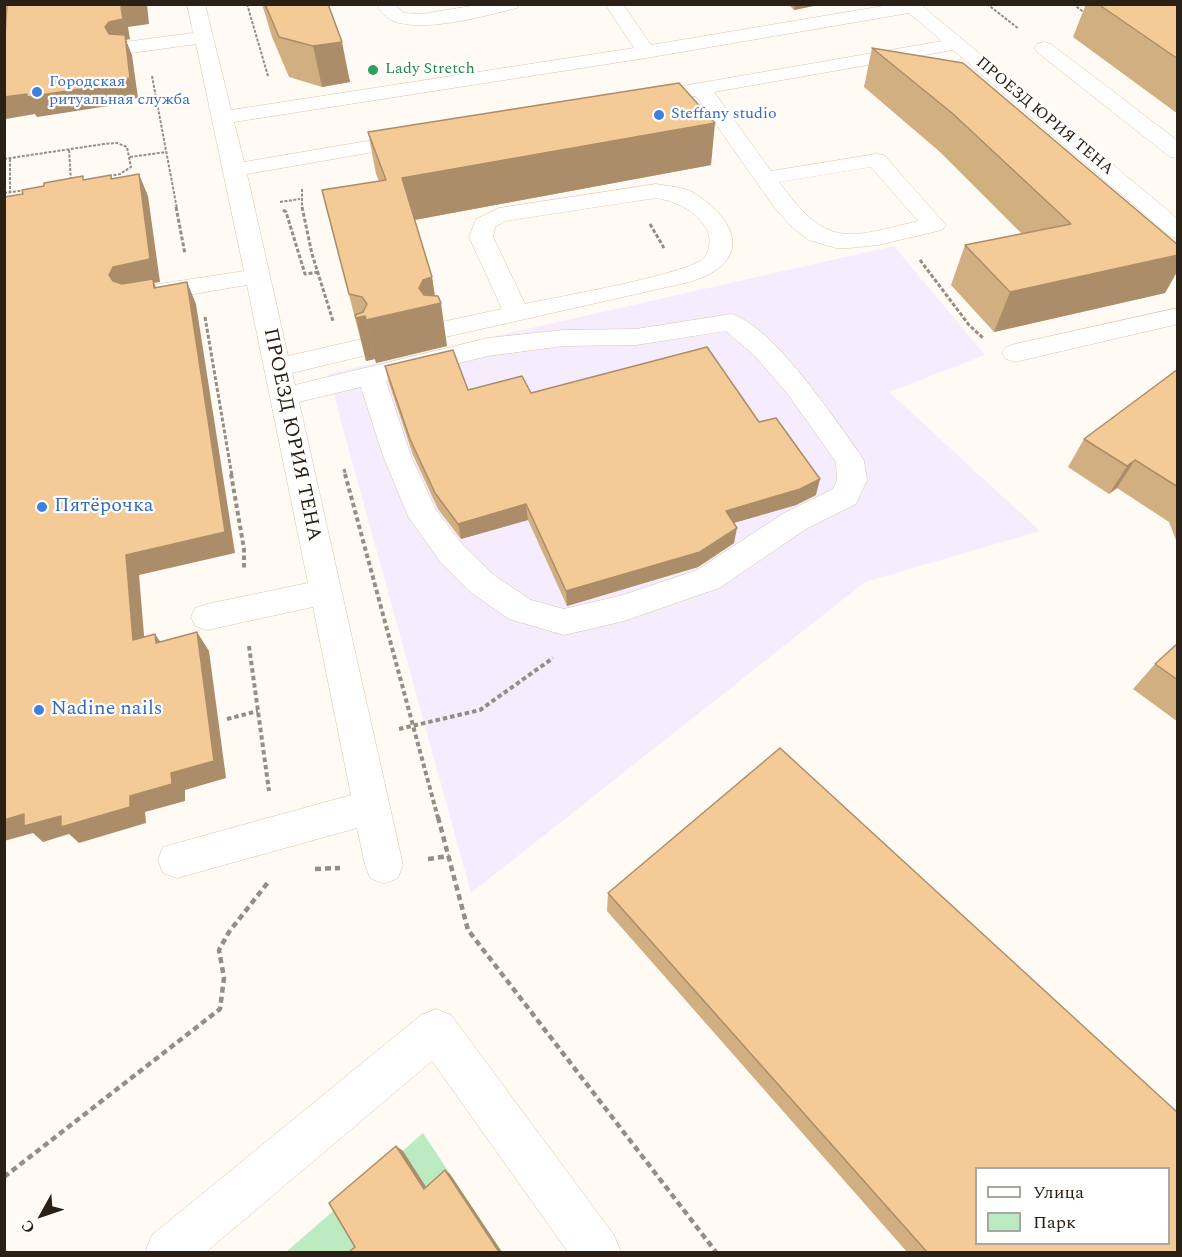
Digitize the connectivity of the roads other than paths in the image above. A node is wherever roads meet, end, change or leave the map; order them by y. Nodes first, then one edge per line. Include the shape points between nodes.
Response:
1 (196, 4) edge
2 (385, 4) edge
3 (511, 4) edge
4 (614, 4) edge
5 (911, 6) edge
6 (203, 37) junction
7 (957, 44) junction
8 (124, 48) edge
9 (1044, 48) road end
10 (646, 52) junction
11 (701, 89) junction
12 (619, 103) edge
13 (221, 118) junction
14 (431, 136) edge
15 (1178, 152) edge
16 (235, 170) junction
17 (766, 178) junction
18 (1178, 231) edge
19 (257, 276) junction
20 (133, 296) edge
21 (517, 314) junction
22 (1178, 316) edge
23 (441, 330) edge
24 (363, 348) edge
25 (1015, 353) road end
26 (276, 368) junction
27 (371, 376) junction
28 (282, 397) junction
29 (324, 592) junction
30 (207, 617) dead end
31 (371, 807) junction
32 (177, 860) dead end
33 (384, 865) road end
34 (169, 1252) edge
35 (597, 1252) edge

1 - 6 street, ПРОЕЗД ЮРИЯ ТЕНА
2 - 3 street via 401,18 422,19
4 - 10 street
5 - 7 street, ПРОЕЗД ЮРИЯ ТЕНА
5 - 10 street
6 - 8 street
6 - 13 street, ПРОЕЗД ЮРИЯ ТЕНА
7 - 11 street
7 - 18 street, ПРОЕЗД ЮРИЯ ТЕНА
9 - 15 street
10 - 13 street
11 - 12 street
11 - 17 street
13 - 16 street, ПРОЕЗД ЮРИЯ ТЕНА
14 - 16 street
16 - 19 street, ПРОЕЗД ЮРИЯ ТЕНА
17 - 17 street via 796,219 822,237 845,242 934,225 876,160
19 - 20 street
19 - 26 street, ПРОЕЗД ЮРИЯ ТЕНА
21 - 21 street via 682,277 713,263 721,249 720,231 711,218 683,196 656,191 622,193 499,215 484,224 481,237
21 - 23 street
22 - 25 street
24 - 26 street
26 - 28 street, ПРОЕЗД ЮРИЯ ТЕНА
27 - 27 street via 488,347 563,338 636,337 731,322 763,349 797,387 850,461 852,480 845,496 795,521 708,579 624,608 564,622 521,609 484,585 452,554 423,516 397,456
27 - 28 street
28 - 29 street, ПРОЕЗД ЮРИЯ ТЕНА
29 - 30 street
29 - 31 street, ПРОЕЗД ЮРИЯ ТЕНА
31 - 32 street
31 - 33 street, ПРОЕЗД ЮРИЯ ТЕНА
34 - 35 street via 436,1030

